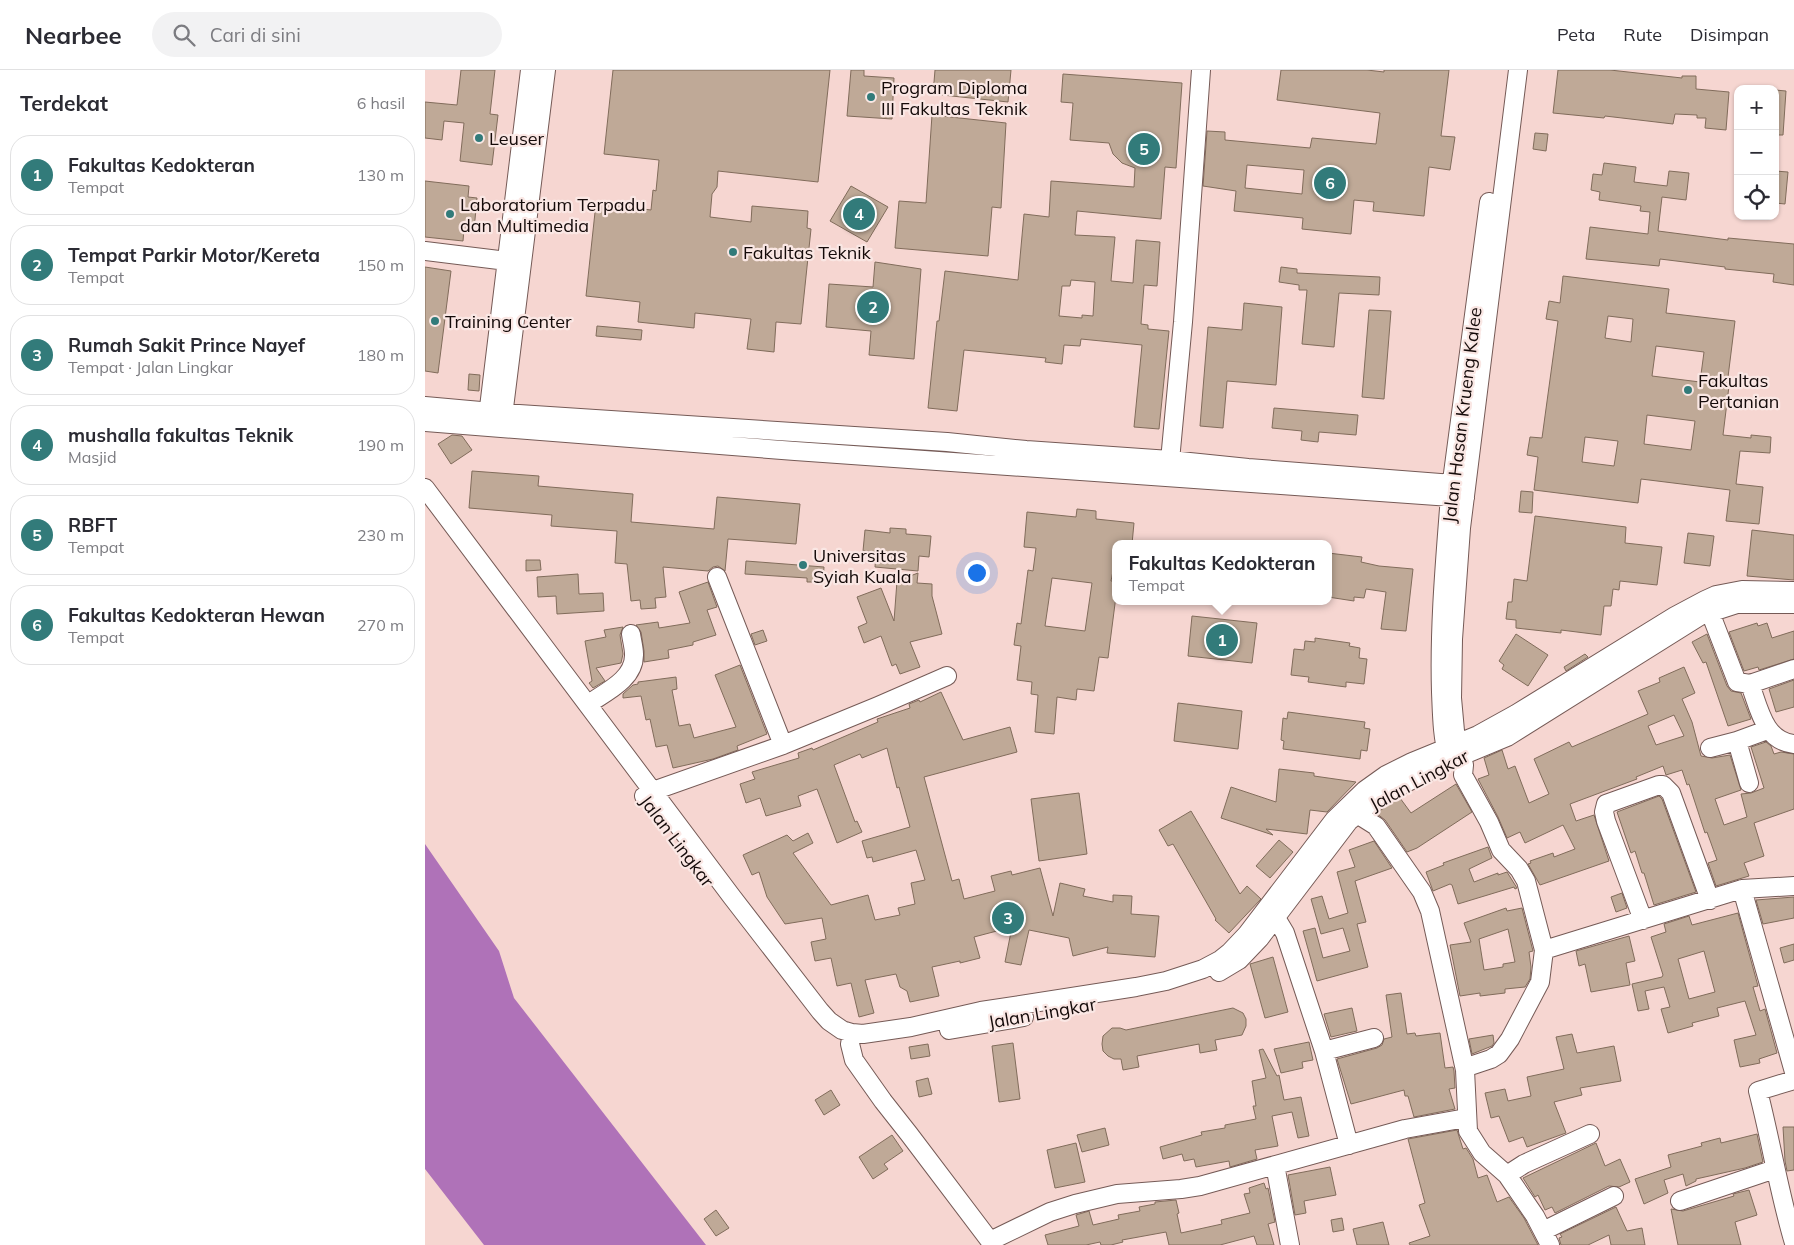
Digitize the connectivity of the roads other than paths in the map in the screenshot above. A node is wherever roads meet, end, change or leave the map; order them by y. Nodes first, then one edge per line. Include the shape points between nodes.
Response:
1 (530, 70) edge
2 (546, 70) edge
3 (1201, 70) edge
4 (1507, 70) edge
5 (1518, 70) edge
6 (525, 173) junction
7 (425, 251) edge
8 (507, 261) junction
9 (425, 406) edge
10 (495, 420) junction
11 (425, 422) edge
12 (665, 423) junction
13 (544, 424) junction
14 (687, 424) junction
15 (797, 431) junction
16 (664, 441) junction
17 (686, 443) junction
18 (795, 451) junction
19 (1169, 468) junction
20 (425, 488) edge
21 (1458, 491) junction
22 (425, 503) edge
23 (717, 576) dead end
24 (1794, 591) edge
25 (1794, 604) edge
26 (1710, 612) junction
27 (631, 634) dead end
28 (1794, 669) edge
29 (947, 676) dead end
30 (1750, 684) junction
31 (588, 704) junction
32 (1767, 730) junction
33 (1737, 741) junction
34 (1794, 744) edge
35 (783, 745) junction
36 (1710, 748) dead end
37 (1453, 752) junction
38 (1749, 783) dead end
39 (649, 794) junction
40 (1357, 814) junction
41 (1794, 886) edge
42 (1742, 889) junction
43 (1710, 900) junction
44 (1276, 918) junction
45 (1643, 920) junction
46 (1544, 950) junction
47 (1374, 1038) dead end
48 (851, 1039) junction
49 (1324, 1051) junction
50 (1465, 1070) junction
51 (1794, 1072) edge
52 (1794, 1080) edge
53 (1466, 1118) junction
54 (1591, 1134) dead end
55 (1349, 1145) junction
56 (1275, 1165) junction
57 (1775, 1169) junction
58 (1507, 1175) junction
59 (1614, 1196) dead end
60 (1680, 1201) dead end
61 (1546, 1238) edge
62 (992, 1243) edge
63 (1794, 1243) edge
64 (1290, 1245) edge

1 - 6 street
2 - 6 street
3 - 19 street
4 - 21 street, Jalan Hasan Krueng Kalee
5 - 21 street, Jalan Hasan Krueng Kalee
6 - 8 street
6 - 10 street
7 - 8 street
8 - 10 street
9 - 10 street
10 - 11 street
10 - 13 street
12 - 13 street
12 - 14 street
12 - 16 street
13 - 16 street
14 - 15 street
14 - 17 street
15 - 18 street
15 - 19 street
16 - 17 street
17 - 18 street
18 - 19 street
19 - 21 street via 1248,468
20 - 31 street
21 - 37 street, Jalan Hasan Krueng Kalee via 1440,659 1442,732
22 - 39 street, Jalan Lingkar
23 - 35 street
24 - 37 street via 1742,590 1705,600 1478,734
25 - 26 street, Jalan Lingkar via 1737,604
26 - 30 street via 1737,682
26 - 37 street, Jalan Lingkar via 1507,737
27 - 31 street via 634,654 629,673
28 - 30 street
29 - 35 street
30 - 32 street
31 - 39 street
32 - 33 street
32 - 34 street
33 - 36 street
33 - 38 street
35 - 39 street
37 - 40 street, Jalan Lingkar
37 - 46 street, Jalan Hasan Krueng Kalee via 1501,850 1526,881
37 - 48 street via 1386,775 1352,801 1315,842 1247,934 1220,960 1203,969 1136,987 981,1011
39 - 48 street, Jalan Lingkar via 812,1021 834,1038
40 - 44 street, Jalan Lingkar
40 - 50 street via 1376,826 1422,892 1430,911
41 - 42 street
42 - 43 street
42 - 51 street
43 - 45 street
43 - 45 street via 1671,793 1659,785 1606,804 1604,808
44 - 48 street, Jalan Lingkar via 1239,960 1217,974 1187,986 887,1041
44 - 49 street via 1285,933
45 - 46 street
46 - 50 street, Jalan Hasan Krueng Kalee via 1541,982 1510,1039 1499,1054
47 - 49 street
48 - 62 street via 854,1060
49 - 55 street
50 - 53 street
52 - 57 street via 1758,1091
53 - 55 street via 1405,1129
53 - 58 street via 1468,1131 1481,1154
54 - 58 street
55 - 56 street
56 - 62 street via 1200,1186 1117,1194 1075,1204 1050,1212
56 - 64 street
57 - 60 street
57 - 63 street
58 - 61 street
59 - 61 street

